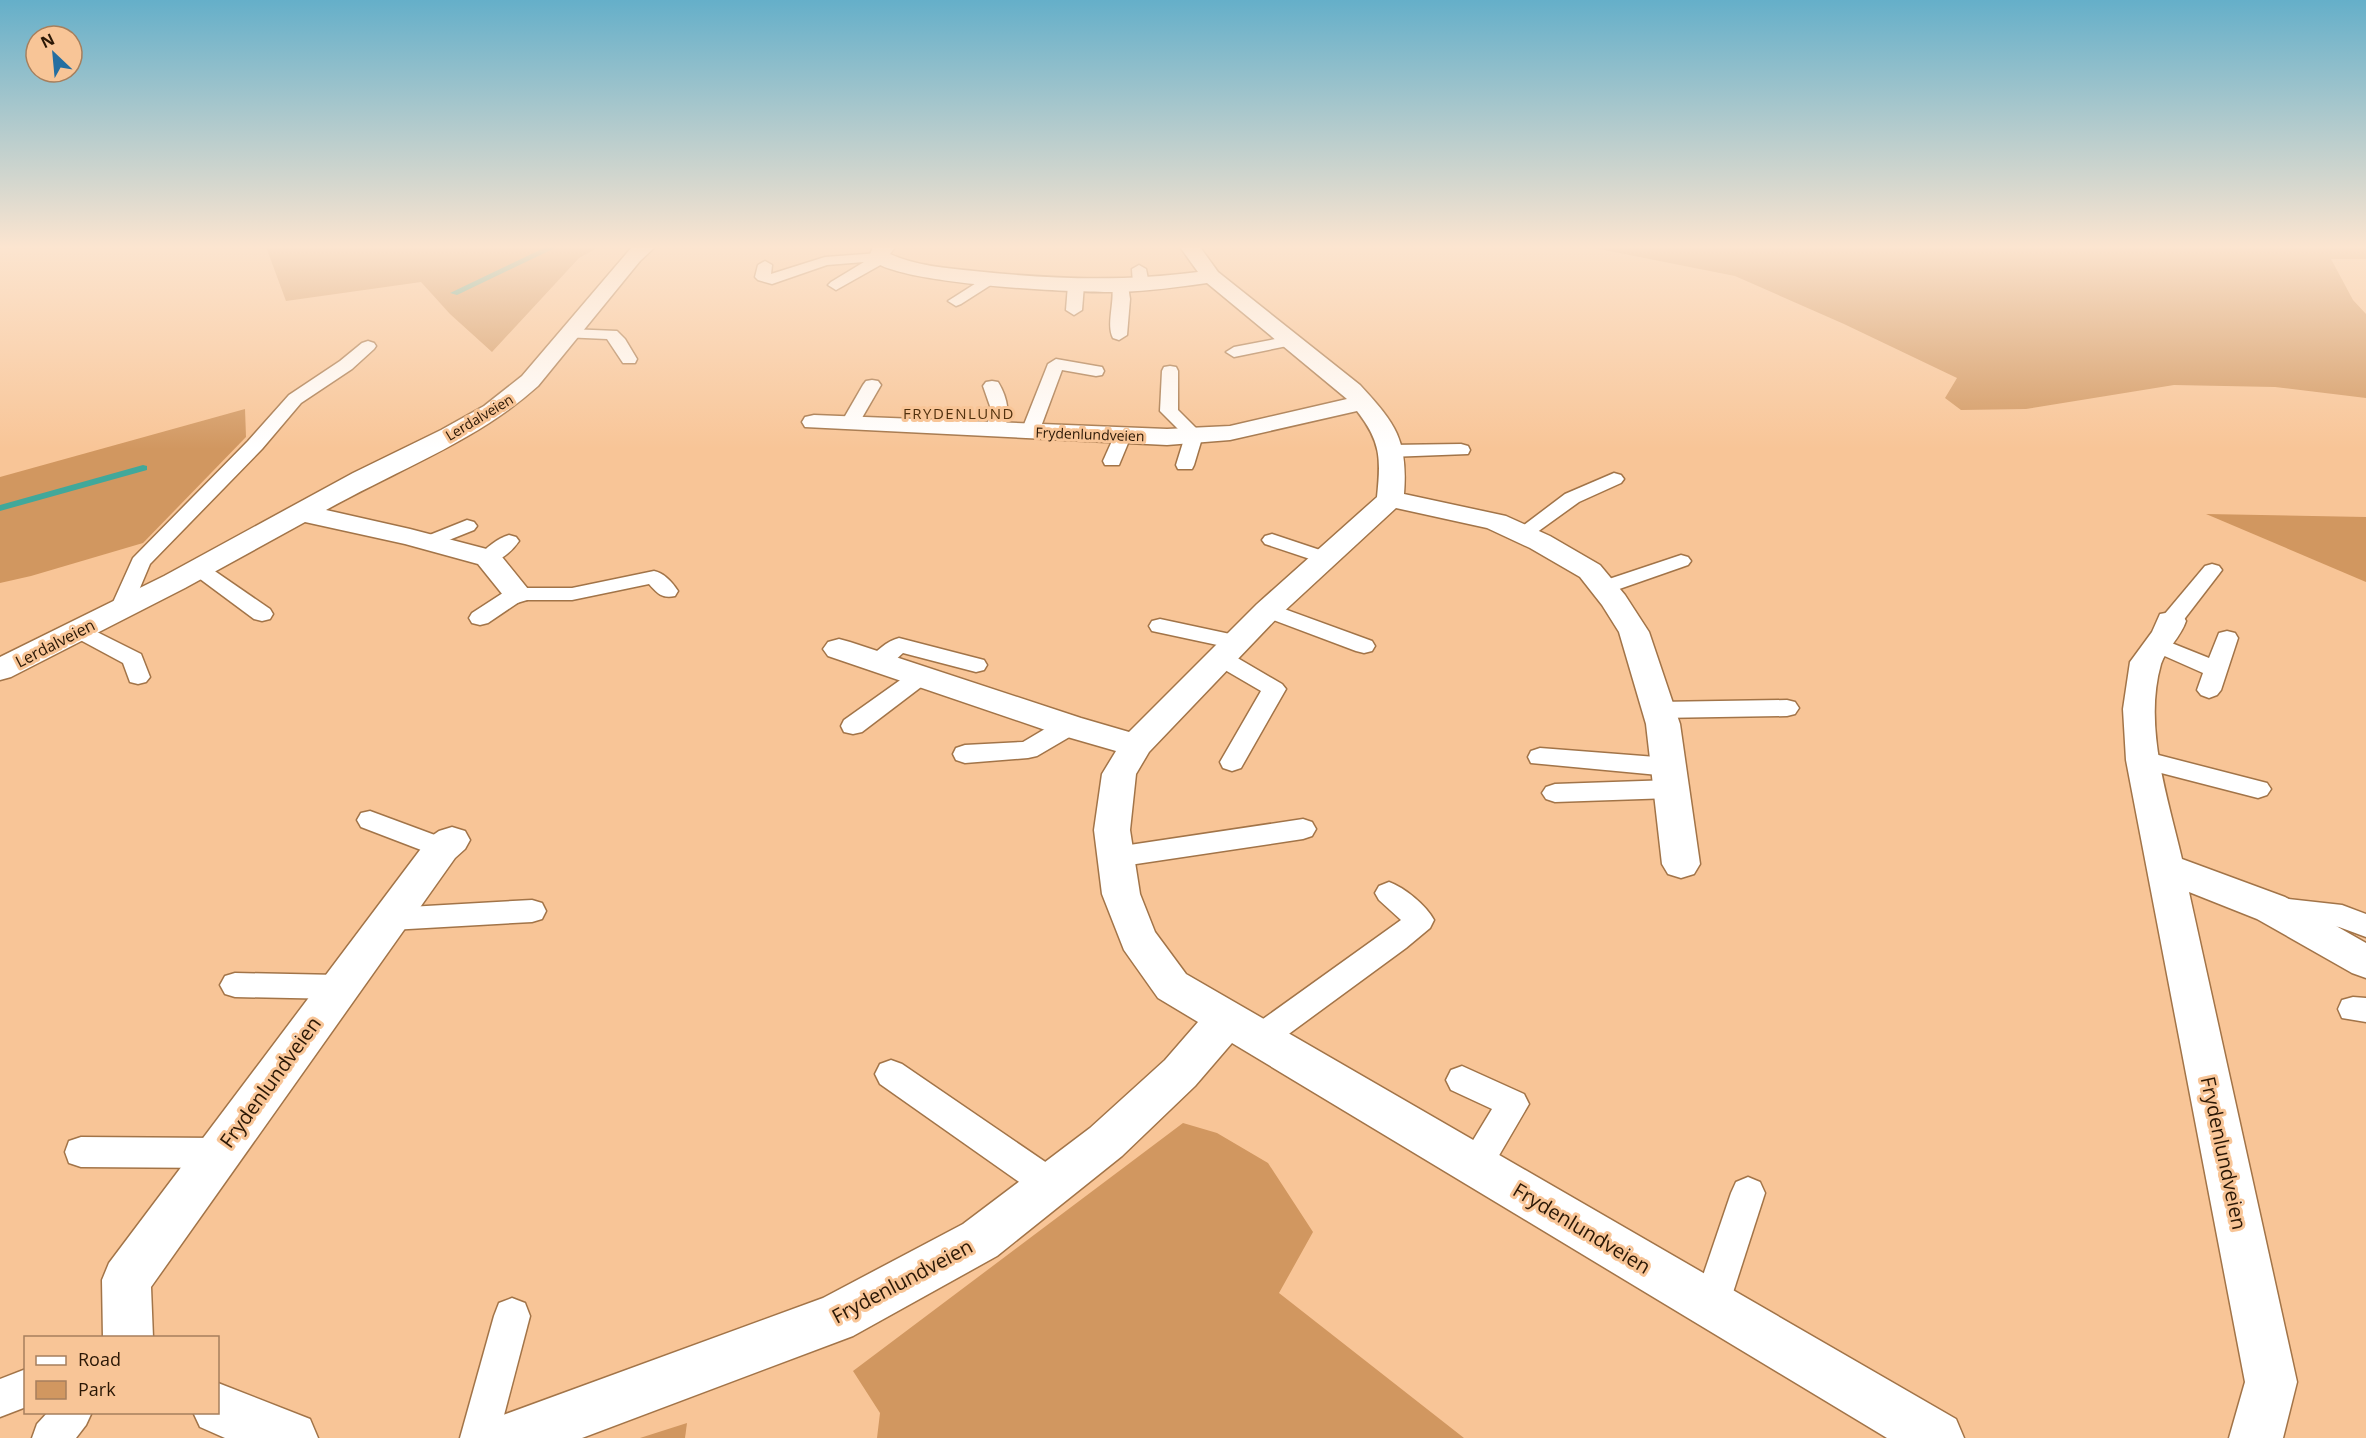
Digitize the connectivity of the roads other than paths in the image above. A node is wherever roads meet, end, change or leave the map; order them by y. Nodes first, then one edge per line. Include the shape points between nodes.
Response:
1 (586, 314) edge
2 (1120, 314) edge
3 (1258, 314) edge
4 (569, 334) junction
5 (1119, 335) dead end
6 (1291, 341) junction
7 (368, 346) dead end
8 (1234, 352) dead end
9 (629, 359) dead end
10 (1096, 371) dead end
11 (1170, 371) dead end
12 (872, 385) dead end
13 (992, 386) dead end
14 (1362, 402) junction
15 (814, 422) dead end
16 (850, 423) junction
17 (995, 431) junction
18 (1030, 432) junction
19 (1194, 435) junction
20 (1122, 436) junction
21 (1461, 450) dead end
22 (1389, 451) junction
23 (1112, 461) dead end
24 (1185, 465) dead end
25 (1614, 479) dead end
26 (1390, 499) junction
27 (301, 513) junction
28 (467, 526) dead end
29 (1522, 534) junction
30 (1272, 540) dead end
31 (509, 541) dead end
32 (429, 542) junction
33 (488, 558) junction
34 (1325, 558) junction
35 (1681, 561) dead end
36 (199, 569) junction
37 (2212, 570) dead end
38 (1605, 588) junction
39 (667, 591) dead end
40 (518, 594) junction
41 (121, 609) junction
42 (1268, 610) junction
43 (262, 614) dead end
44 (480, 618) dead end
45 (1160, 626) dead end
46 (79, 630) junction
47 (2165, 633) junction
48 (2227, 638) dead end
49 (1364, 646) dead end
50 (839, 649) dead end
51 (1229, 650) junction
52 (879, 662) junction
53 (976, 665) dead end
54 (0, 670) edge
55 (921, 676) junction
56 (138, 677) dead end
57 (1787, 708) dead end
58 (1658, 710) junction
59 (853, 726) dead end
60 (1069, 726) junction
61 (1136, 745) junction
62 (965, 754) dead end
63 (1540, 756) dead end
64 (2144, 760) junction
65 (1232, 762) dead end
66 (1670, 778) junction
67 (2258, 789) dead end
68 (1555, 793) dead end
69 (370, 820) dead end
70 (1303, 829) dead end
71 (447, 844) joint
72 (1116, 857) junction
73 (1681, 864) dead end
74 (2166, 868) junction
75 (1389, 892) dead end
76 (2271, 908) junction
77 (532, 911) dead end
78 (391, 919) junction
79 (2366, 927) edge
80 (2366, 962) edge
81 (234, 985) dead end
82 (339, 987) junction
83 (1244, 1028) junction
84 (891, 1074) dead end
85 (1462, 1080) dead end
86 (81, 1152) dead end
87 (218, 1153) junction
88 (1475, 1165) junction
89 (1051, 1185) junction
90 (1748, 1193) dead end
91 (1711, 1305) junction
92 (512, 1316) dead end
93 (128, 1336) edge
94 (24, 1389) edge
95 (0, 1398) edge
96 (219, 1409) edge
97 (72, 1414) edge
98 (51, 1438) edge
99 (291, 1438) edge
100 (479, 1438) edge
101 (512, 1438) edge
102 (1937, 1438) edge
103 (2256, 1438) edge

1 - 4 street, Lerdalveien
2 - 5 lane
3 - 6 street
4 - 9 lane via 611,334
4 - 27 street, Lerdalveien via 530,381 508,400 469,425
6 - 8 lane
6 - 14 street
7 - 41 lane via 295,399 140,562
10 - 18 lane via 1056,364
11 - 19 lane via 1169,411
12 - 16 lane
13 - 17 lane via 1000,410
14 - 19 street, Frydenlundveien via 1230,433
14 - 22 street via 1385,431
15 - 16 street, Frydenlundveien
16 - 17 street, Frydenlundveien
17 - 18 street, Frydenlundveien
18 - 20 street, Frydenlundveien
19 - 20 street, Frydenlundveien
19 - 24 lane
20 - 23 lane
21 - 22 lane
22 - 26 street via 1393,464
25 - 29 lane via 1572,498
26 - 29 street via 1496,522
26 - 34 street, Frydenlundveien
27 - 32 street
27 - 36 street, Lerdalveien
28 - 32 lane
29 - 38 street via 1590,571
30 - 34 lane
31 - 33 lane
32 - 33 street
33 - 40 street
34 - 42 street, Frydenlundveien
35 - 38 lane
36 - 41 street, Lerdalveien
36 - 43 lane
37 - 47 lane
38 - 58 street via 1634,632
39 - 40 lane via 654,577 572,594
40 - 44 lane
41 - 46 street, Lerdalveien
42 - 49 lane
42 - 51 street, Frydenlundveien
45 - 51 lane
46 - 54 street, Lerdalveien
46 - 56 lane via 133,659
47 - 48 lane via 2212,680
47 - 64 street, Frydenlundveien via 2146,662 2139,709
50 - 52 street
51 - 61 street, Frydenlundveien
51 - 65 lane via 1274,689
52 - 53 lane via 899,645
52 - 55 street
55 - 59 lane
55 - 60 street
57 - 58 lane
58 - 66 street
60 - 61 street
60 - 62 lane via 1028,750
61 - 72 street, Frydenlundveien via 1119,774 1112,830
63 - 66 lane
64 - 67 lane
64 - 74 street, Frydenlundveien
66 - 68 lane
66 - 73 street
69 - 71 lane
70 - 72 lane
71 - 78 street, Frydenlundveien
72 - 83 street, Frydenlundveien via 1121,894 1138,939 1172,986
74 - 76 street
74 - 103 street, Frydenlundveien via 2271,1382
75 - 83 lane via 1420,920 1396,940
76 - 79 lane via 2342,916
76 - 80 street
77 - 78 lane
78 - 82 street, Frydenlundveien
81 - 82 lane
82 - 87 street, Frydenlundveien
83 - 88 street, Frydenlundveien
83 - 89 street, Frydenlundveien via 1180,1073 1106,1142
84 - 89 lane
85 - 88 lane via 1513,1104
86 - 87 lane
87 - 93 street, Frydenlundveien via 126,1280
88 - 91 street, Frydenlundveien
89 - 101 street, Frydenlundveien via 980,1240 835,1318
90 - 91 lane
91 - 102 street, Frydenlundveien
92 - 100 lane
94 - 95 lane
96 - 99 street
97 - 98 lane

